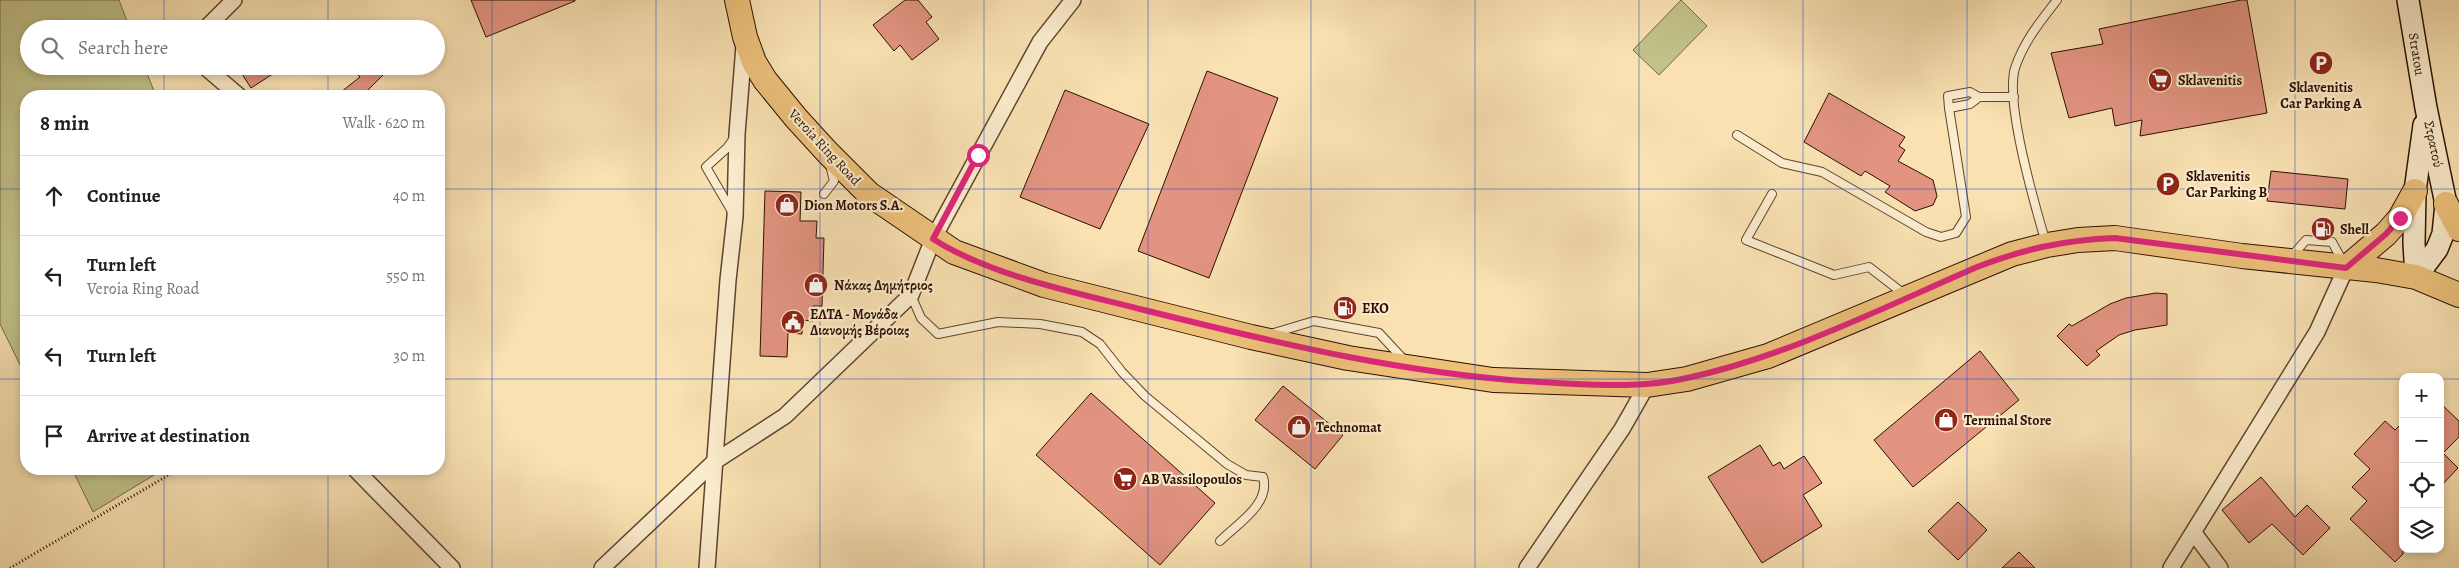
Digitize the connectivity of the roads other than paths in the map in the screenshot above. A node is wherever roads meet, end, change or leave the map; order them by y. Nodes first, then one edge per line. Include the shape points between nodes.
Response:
1 (234, 0) edge
2 (737, 0) edge
3 (1074, 0) edge
4 (2057, 0) edge
5 (2408, 0) edge
6 (215, 20) edge
7 (745, 37) junction
8 (214, 75) edge
9 (232, 90) edge
10 (2014, 97) junction
11 (1979, 98) junction
12 (1949, 108) junction
13 (2426, 108) junction
14 (737, 134) junction
15 (1737, 135) dead end
16 (828, 154) junction
17 (2415, 191) junction
18 (824, 194) dead end
19 (1772, 194) dead end
20 (2446, 204) junction
21 (735, 216) junction
22 (2459, 229) edge
23 (933, 239) junction
24 (2047, 245) junction
25 (2346, 268) junction
26 (2416, 277) junction
27 (911, 295) junction
28 (2459, 295) edge
29 (1907, 297) junction
30 (1647, 385) junction
31 (714, 462) junction
32 (361, 475) edge
33 (2194, 533) junction
34 (1220, 541) dead end
35 (452, 568) edge
36 (602, 568) edge
37 (707, 568) edge
38 (1527, 568) edge
39 (2171, 568) edge
40 (2220, 568) edge

1 - 6 street
2 - 7 main road, Verοia Ring Road
3 - 23 street via 1040,42
4 - 10 lane via 2027,39 2015,70
5 - 13 main road, Stratou
7 - 14 street
7 - 16 main road, Verοia Ring Road via 765,80
8 - 9 street
10 - 11 lane
10 - 24 lane via 2021,143
11 - 12 lane via 1970,104
11 - 12 lane via 1970,92 1948,96
12 - 15 lane via 1966,217 1956,233 1941,236 1901,219 1822,172 1782,163
13 - 17 main road, Στρατού
13 - 20 main road, Στρατού
14 - 21 street
14 - 21 lane via 706,167
16 - 18 lane via 834,181
16 - 23 main road, Verοia Ring Road via 869,194
17 - 25 main road via 2400,218 2386,234
17 - 26 main road, Στρατού
19 - 29 lane via 1746,240 1834,275 1869,268
20 - 22 main road
20 - 26 main road, Στρατού via 2443,234 2437,249
21 - 31 street
23 - 27 street
23 - 30 main road, Verοia Ring Road via 954,252 1044,285 1348,358 1493,380
24 - 25 main road, Verοia Ring Road via 2115,238
24 - 29 main road, Verοia Ring Road via 1994,260
25 - 26 main road, Verοia Ring Road
25 - 33 street via 2317,332
26 - 28 main road, Verοia Ring Road
27 - 31 street via 784,416
27 - 34 lane via 921,318 938,334 998,322 1040,324 1082,332 1100,344 1145,396 1227,464 1246,475 1263,477 1266,487 1260,503
29 - 30 main road, Verοia Ring Road via 1768,356 1687,378
30 - 38 street via 1622,429
31 - 36 street
31 - 37 street
32 - 35 street
33 - 39 street
33 - 40 street

